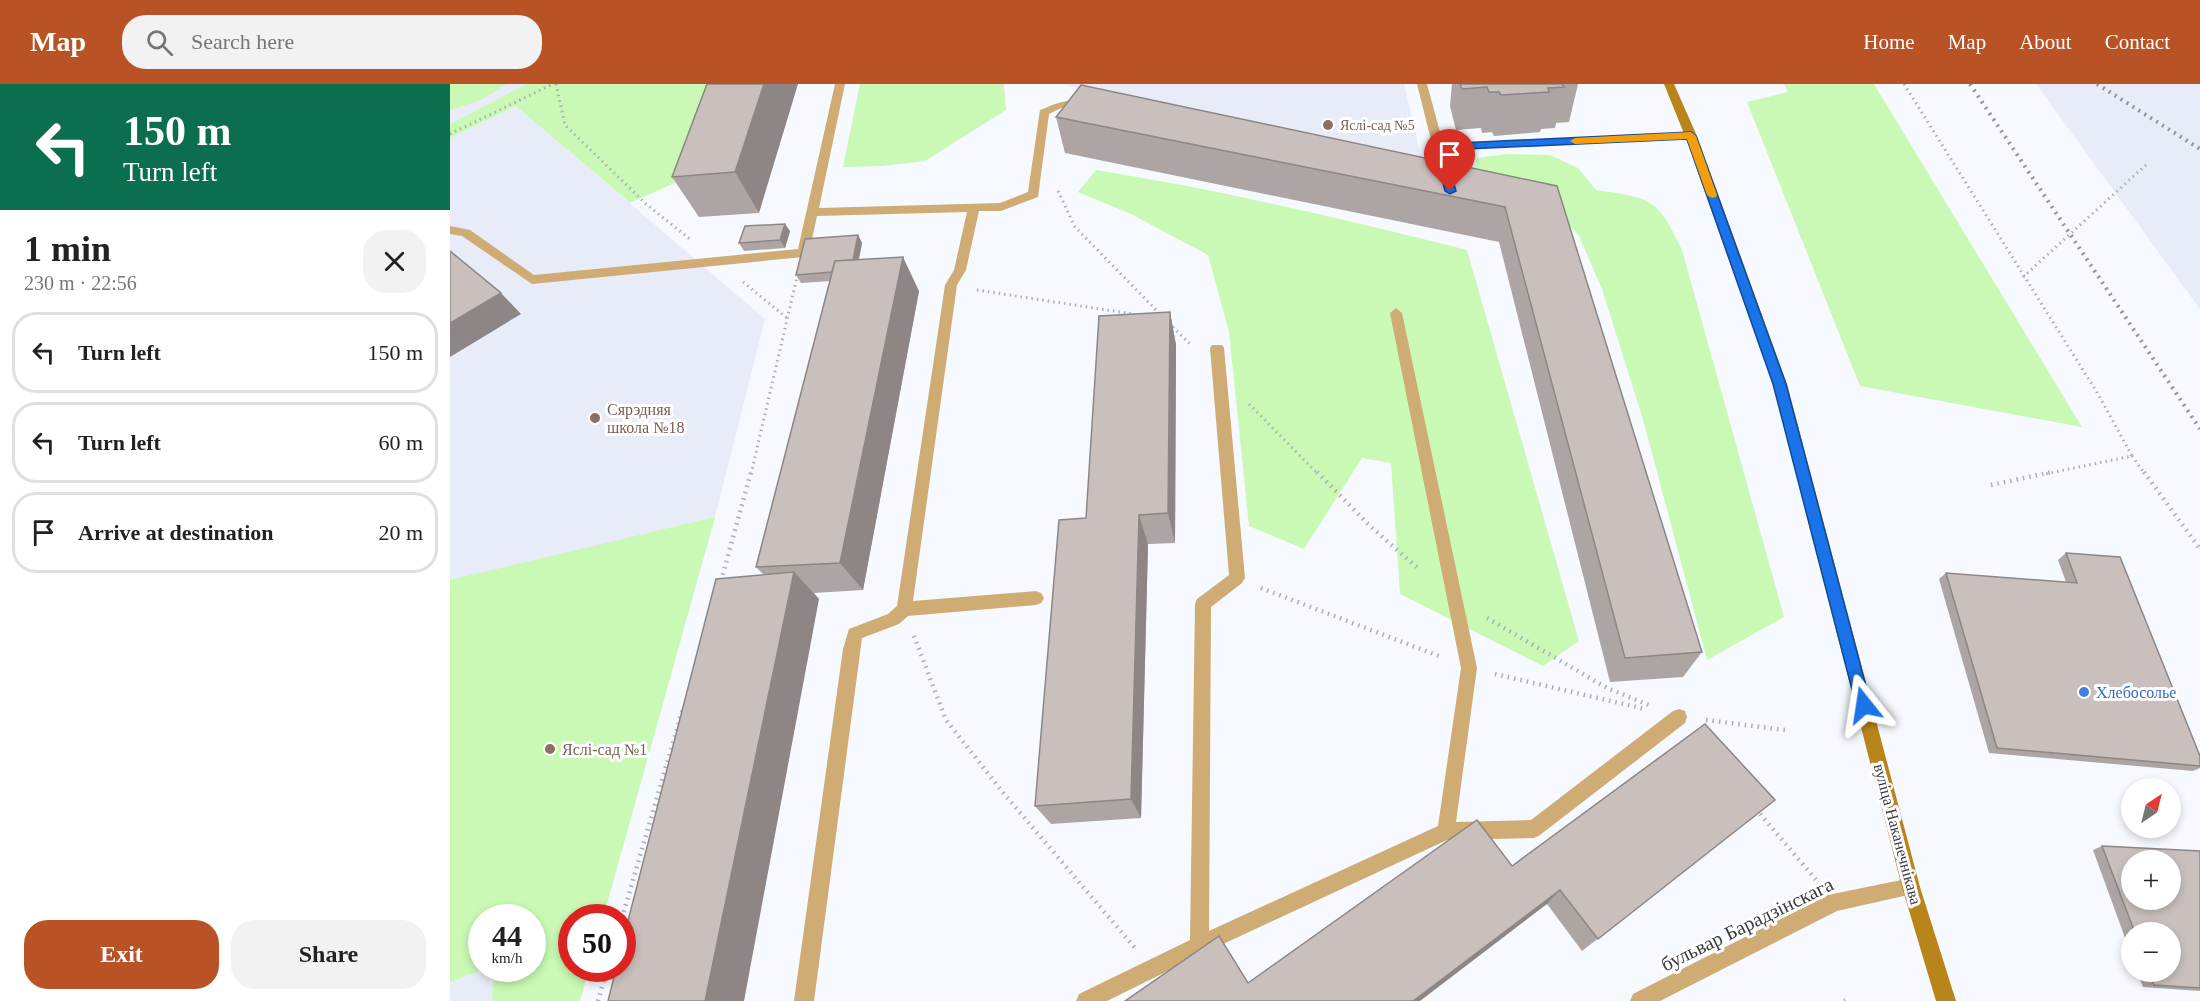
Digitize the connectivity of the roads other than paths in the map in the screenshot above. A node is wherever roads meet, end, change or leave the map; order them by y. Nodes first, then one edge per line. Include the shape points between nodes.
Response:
1 (840, 84) edge
2 (1422, 84) edge
3 (1669, 84) edge
4 (1102, 109) edge
5 (1691, 136) junction
6 (1439, 147) junction
7 (1439, 188) edge
8 (974, 208) junction
9 (812, 212) junction
10 (450, 231) edge
11 (1396, 313) dead end
12 (1217, 348) dead end
13 (1036, 598) dead end
14 (904, 609) junction
15 (1679, 717) road end
16 (1446, 831) junction
17 (1911, 887) junction
18 (1199, 945) junction
19 (804, 1001) edge
20 (1086, 1001) edge
21 (1640, 1001) edge
22 (1946, 1001) edge

1 - 9 street
2 - 6 street
3 - 5 main road, вуліца Наканечнікава
4 - 8 street via 1064,103 1044,112 1034,194 1001,207
5 - 6 street
5 - 17 main road, вуліца Наканечнікава via 1780,384
6 - 7 street via 1450,191
8 - 9 street
8 - 14 street via 960,270 951,285
9 - 10 street via 803,253 532,280 466,233
11 - 16 street via 1468,668
12 - 18 street via 1237,578 1203,604
13 - 14 street
14 - 19 street via 898,618 867,626 855,634
15 - 16 street via 1534,829
16 - 18 street
17 - 21 street, бульвар Барадзінскага via 1835,902
17 - 22 main road, вуліца Наканечнікава
18 - 20 street

